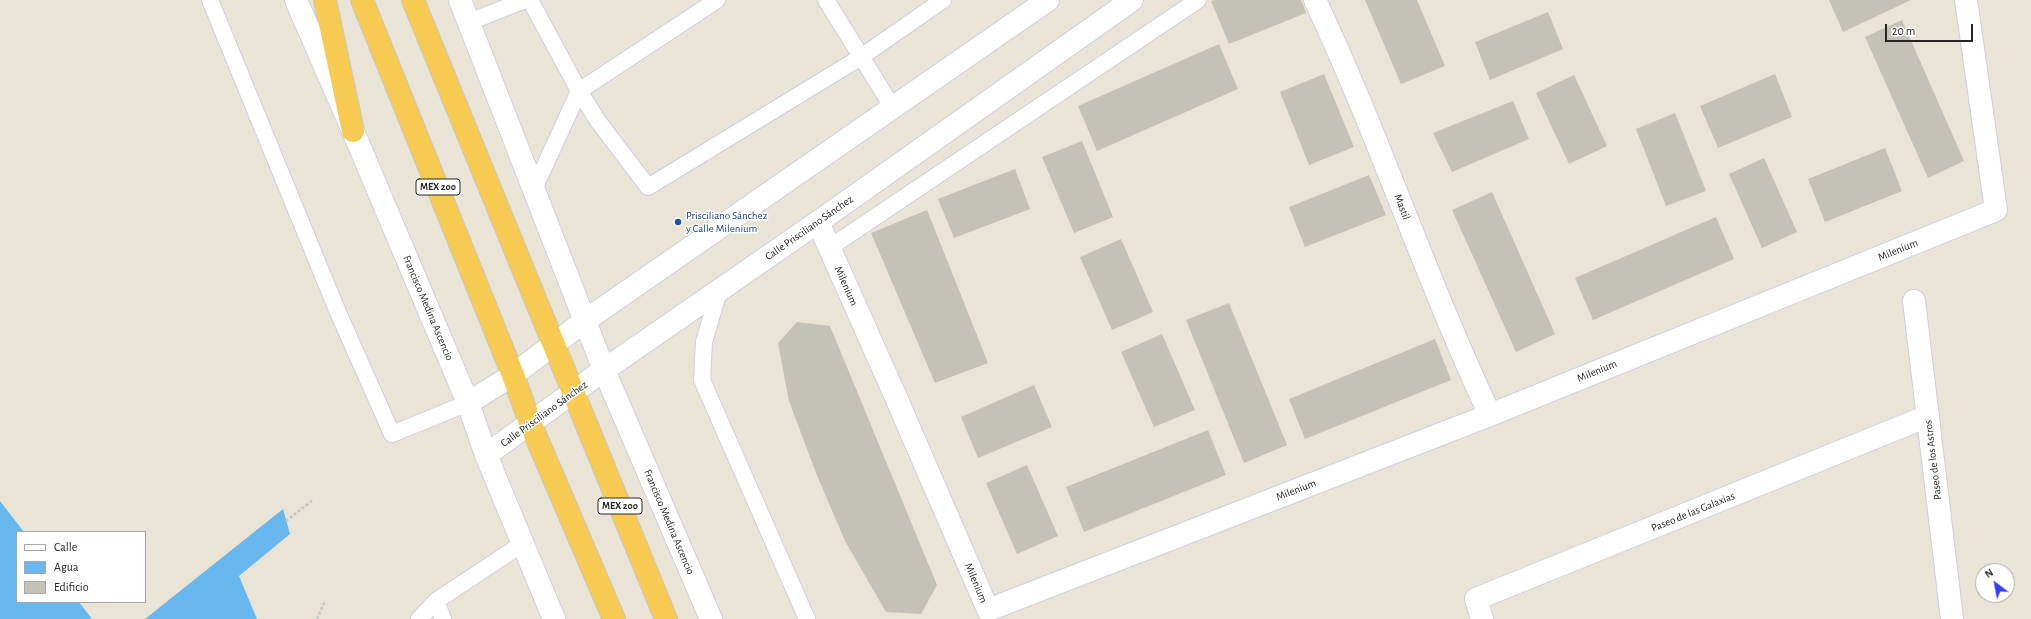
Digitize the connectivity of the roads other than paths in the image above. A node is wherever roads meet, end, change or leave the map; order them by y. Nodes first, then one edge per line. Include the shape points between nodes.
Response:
1 (210, 0) edge
2 (296, 0) edge
3 (325, 0) edge
4 (362, 0) edge
5 (414, 0) edge
6 (460, 0) edge
7 (526, 0) edge
8 (530, 0) edge
9 (717, 0) edge
10 (826, 0) edge
11 (943, 0) edge
12 (1048, 0) edge
13 (1198, 0) edge
14 (1315, 0) edge
15 (1966, 0) edge
16 (1123, 3) edge
17 (469, 22) junction
18 (861, 57) junction
19 (579, 91) junction
20 (893, 108) junction
21 (353, 131) junction
22 (534, 189) junction
23 (818, 222) junction
24 (829, 248) junction
25 (719, 291) junction
26 (1914, 301) dead end
27 (586, 320) junction
28 (555, 345) junction
29 (604, 370) junction
30 (513, 375) junction
31 (574, 394) junction
32 (468, 403) junction
33 (1490, 415) junction
34 (1928, 416) junction
35 (531, 425) junction
36 (486, 456) junction
37 (522, 544) junction
38 (436, 601) junction
39 (420, 619) edge
40 (443, 619) edge
41 (554, 619) edge
42 (614, 619) edge
43 (666, 619) edge
44 (711, 619) edge
45 (807, 619) edge
46 (1482, 619) edge
47 (1952, 619) edge

1 - 32 lane via 334,302 392,434
2 - 21 street, Francisco Medina Ascencio
3 - 21 highway
4 - 30 highway, MEX 200
5 - 28 highway, MEX 200
6 - 17 street, Francisco Medina Ascencio
7 - 17 lane
8 - 19 lane
9 - 19 lane
10 - 18 lane
11 - 18 lane
12 - 20 street
13 - 24 lane
14 - 33 street, Mastil via 1388,170 1452,334
15 - 33 street, Milenium via 1996,210
16 - 23 street, Calle Prisciliano Sánchez
17 - 22 street, Francisco Medina Ascencio
18 - 19 lane via 648,187 598,121
18 - 20 lane
19 - 22 lane
20 - 27 street
21 - 32 street, Francisco Medina Ascencio
22 - 27 street, Francisco Medina Ascencio
23 - 24 street, Milenium
23 - 25 street, Calle Prisciliano Sánchez
24 - 33 street, Milenium via 988,610
25 - 29 street, Calle Prisciliano Sánchez
25 - 45 lane via 704,342 702,380
26 - 34 street, Paseo de los Astros
27 - 28 street
27 - 29 street, Francisco Medina Ascencio
28 - 30 street
28 - 31 highway, MEX 200
29 - 31 street, Calle Prisciliano Sánchez
29 - 44 street, Francisco Medina Ascencio
30 - 32 street
30 - 35 highway, MEX 200
31 - 35 street, Calle Prisciliano Sánchez
31 - 43 highway, MEX 200
32 - 36 street, Francisco Medina Ascencio
34 - 46 street, Paseo de las Galaxias via 1476,600
34 - 47 street, Paseo de los Astros
35 - 36 street, Calle Prisciliano Sánchez
35 - 42 highway, MEX 200
36 - 37 street, Francisco Medina Ascencio
37 - 38 lane
37 - 41 street, Francisco Medina Ascencio
38 - 39 lane
38 - 40 lane

